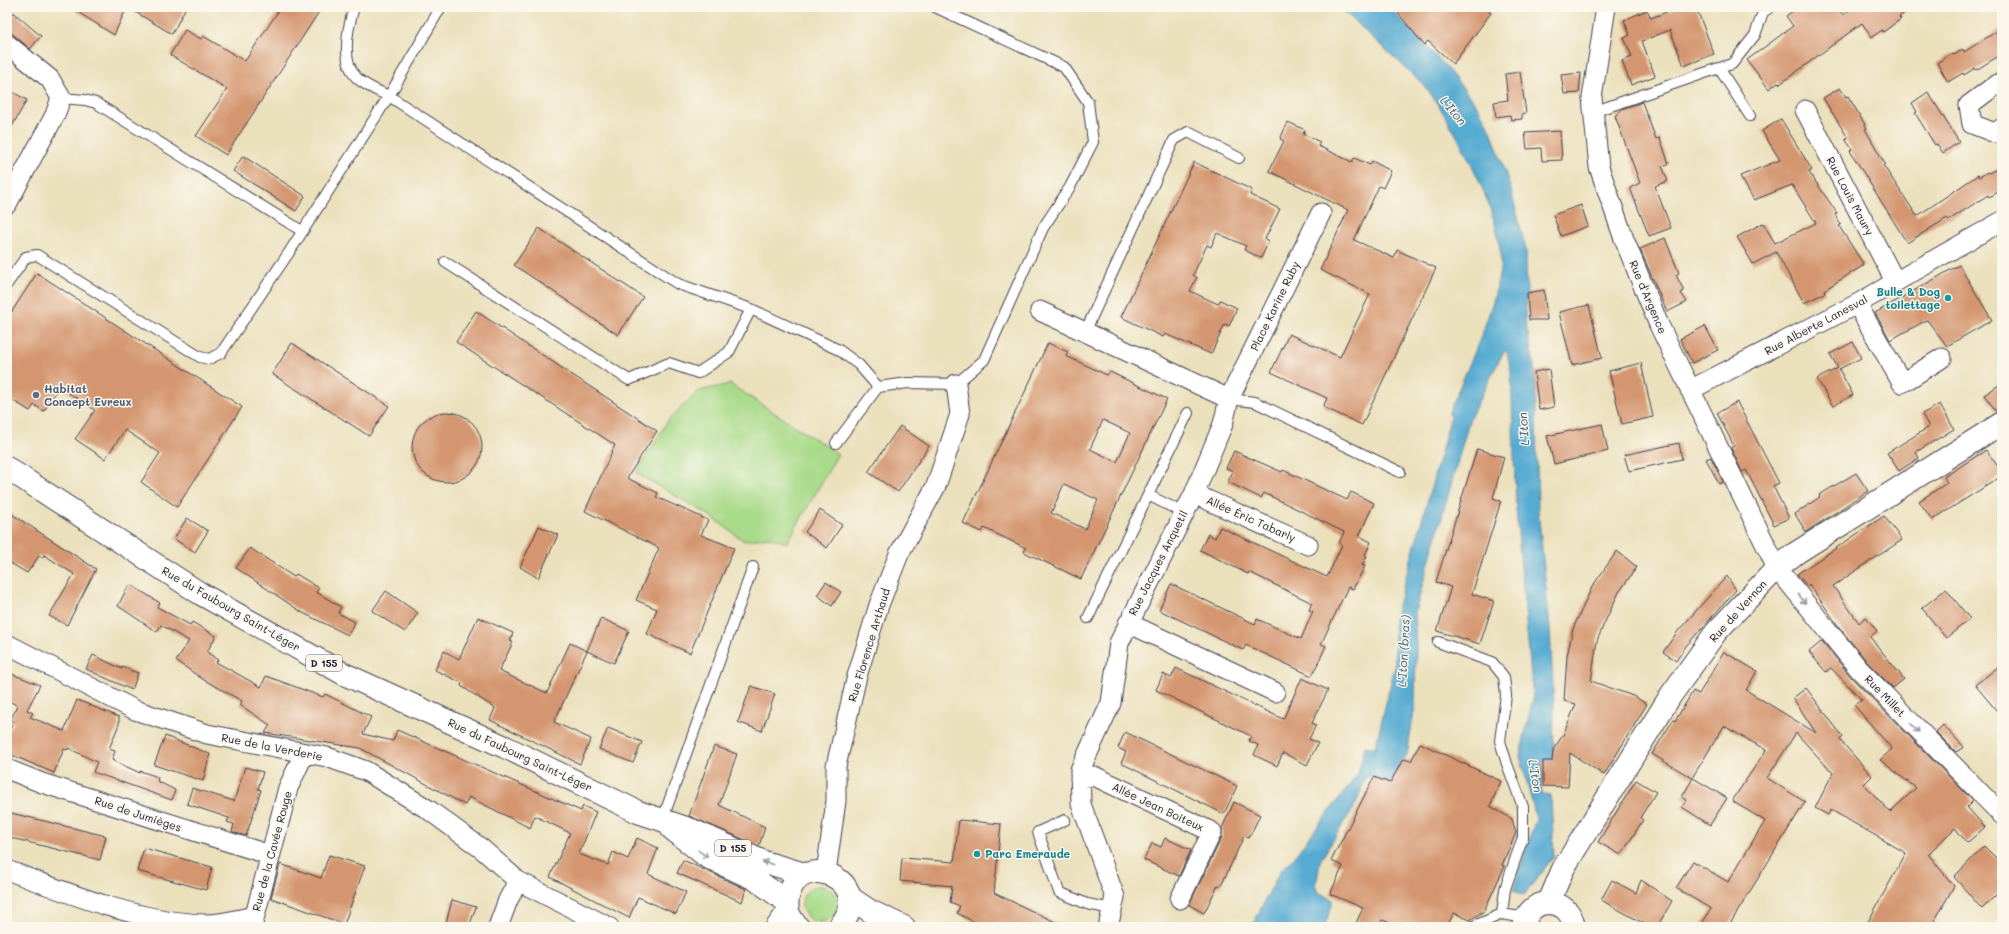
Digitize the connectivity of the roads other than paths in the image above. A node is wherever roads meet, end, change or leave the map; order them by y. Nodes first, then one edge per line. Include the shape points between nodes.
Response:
1 (354, 7) edge
2 (441, 7) edge
3 (934, 7) edge
4 (1606, 7) edge
5 (1771, 7) edge
6 (7, 44) edge
7 (1718, 68) junction
8 (2002, 84) edge
9 (389, 96) junction
10 (61, 98) junction
11 (1805, 110) dead end
12 (1593, 112) junction
13 (1750, 116) dead end
14 (2002, 128) edge
15 (1239, 158) dead end
16 (7, 204) edge
17 (1322, 213) dead end
18 (2002, 221) edge
19 (302, 231) junction
20 (446, 262) dead end
21 (1896, 281) junction
22 (7, 284) edge
23 (1857, 304) junction
24 (751, 309) junction
25 (1040, 311) dead end
26 (1085, 332) junction
27 (1942, 358) dead end
28 (956, 384) junction
29 (878, 387) junction
30 (1690, 390) junction
31 (1229, 399) junction
32 (1188, 413) dead end
33 (2002, 423) edge
34 (836, 444) dead end
35 (7, 468) edge
36 (1400, 472) dead end
37 (1194, 494) junction
38 (1148, 495) junction
39 (1184, 513) junction
40 (1308, 545) dead end
41 (753, 567) dead end
42 (1777, 568) junction
43 (1088, 618) dead end
44 (1128, 623) junction
45 (1438, 642) dead end
46 (7, 644) edge
47 (1274, 692) dead end
48 (304, 754) junction
49 (7, 769) edge
50 (1080, 778) junction
51 (2002, 815) edge
52 (662, 820) junction
53 (1065, 820) dead end
54 (270, 855) junction
55 (7, 870) edge
56 (816, 873) junction
57 (518, 881) junction
58 (850, 896) junction
59 (1180, 899) dead end
60 (1549, 902) junction
61 (1502, 914) junction
62 (787, 917) edge
63 (1110, 918) edge
64 (253, 922) edge
65 (1523, 924) edge
66 (498, 927) edge
67 (609, 927) edge
68 (839, 927) edge
69 (904, 927) edge
70 (1472, 927) edge
71 (1574, 927) edge

1 - 9 lane via 346,56 356,77
2 - 9 lane
3 - 28 lane via 1064,67 1088,102 1093,142 1070,187 1043,228 984,360
4 - 12 street, Rue d'Argence via 1592,98
5 - 7 lane via 1763,12 1755,35 1732,64
6 - 10 street via 50,79
7 - 12 lane
7 - 13 lane
8 - 14 street via 1997,84 1969,105 1972,124 1995,133
9 - 19 lane
9 - 24 lane via 678,284
10 - 16 street via 55,115
10 - 19 lane via 96,103
11 - 21 street, Rue Louis Maury
12 - 30 street, Rue d'Argence via 1599,167 1624,239 1659,325
15 - 26 lane via 1188,132 1174,140
17 - 31 street, Place Karine Ruby
18 - 21 street, Rue Alberte Lanesval
19 - 22 lane via 221,353 209,359 200,357 37,255 26,257
20 - 24 lane via 629,380 669,363 698,373 729,352
21 - 23 street, Rue Alberte Lanesval
23 - 27 street via 1902,383
23 - 30 street, Rue Alberte Lanesval
24 - 29 lane via 839,350 859,365
25 - 26 street
26 - 31 street
28 - 29 lane via 908,383
28 - 56 street, Rue Florence Arthaud via 960,414 936,486 899,554 879,605 857,676 836,766 836,801
29 - 34 lane
30 - 42 street, Rue d'Argence
31 - 36 lane via 1255,402
31 - 37 street, Rue Jacques Anquetil via 1223,424
32 - 38 lane
33 - 42 main road, Rue de Vernon via 1796,553
35 - 52 main road, Rue du Faubourg Saint-Léger / D 155 via 201,594 344,674 505,747 638,812
37 - 39 street, Rue Jacques Anquetil
37 - 40 street, Allée Éric Tabarly
38 - 39 lane
38 - 43 lane
39 - 44 street, Rue Jacques Anquetil
41 - 52 lane
42 -> 51 street, Rue Millet via 1859,669
42 - 60 main road, Rue de Vernon via 1716,632 1671,695 1562,869
44 - 47 street
44 - 50 street, Rue Jacques Anquetil via 1119,643 1111,703 1080,770
45 - 61 lane via 1492,662 1504,677 1506,695 1500,741 1522,807 1523,837 1505,889
46 - 48 street, Rue de la Verderie via 134,710 207,734
48 - 54 street, Rue de la Cavée Rouge via 288,788
48 - 57 street, Rue de la Verderie via 327,757 366,771 428,810 482,849
49 - 54 street, Rue de Jumièges via 49,785
50 - 59 street, Allée Jean Boiteux via 1094,776 1212,832
50 - 63 street, Rue Jacques Anquetil via 1081,804 1115,896
56 -> 52 main road, Rue du Faubourg Saint-Léger / D 155 via 764,862 692,830
52 -> 62 main road, Rue du Faubourg Saint-Léger / D 155 via 707,857 755,879
53 - 63 lane via 1038,832 1059,892 1088,904
54 - 64 street, Rue de la Cavée Rouge
55 - 64 street via 126,911 207,924
56 - 58 main road, Rue du Faubourg Saint-Léger via 837,877
56 - 62 main road via 796,881 789,891
57 - 66 street
57 - 67 street, Rue de la Verderie
58 - 68 main road via 846,920
58 - 69 main road via 870,911
60 - 65 main road via 1535,907
60 - 71 main road via 1557,904 1569,913
61 - 65 lane
61 - 70 lane

